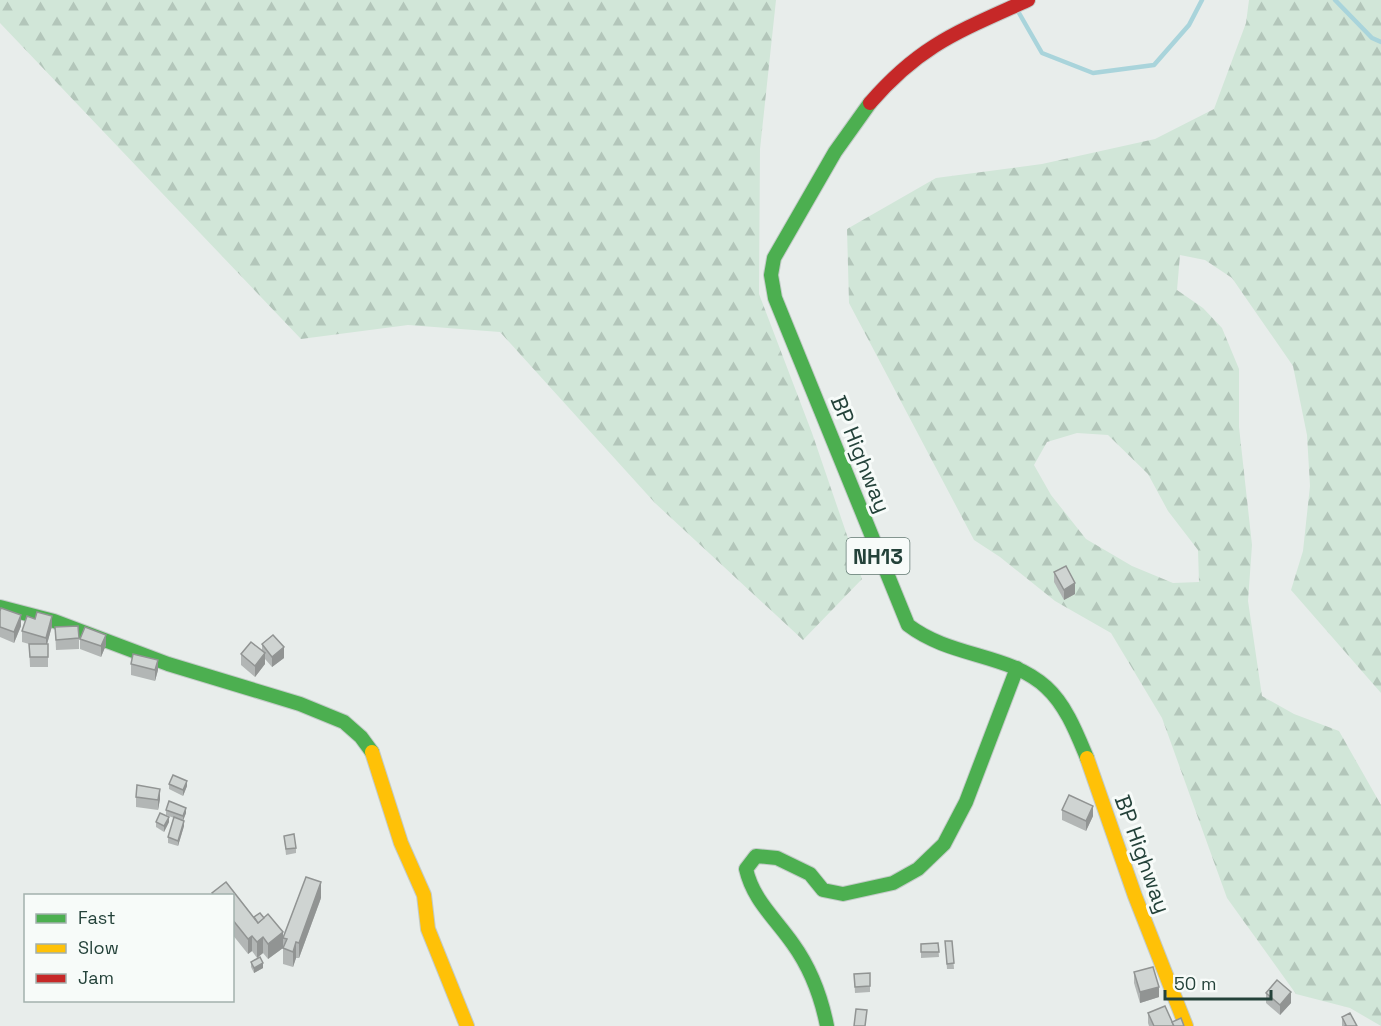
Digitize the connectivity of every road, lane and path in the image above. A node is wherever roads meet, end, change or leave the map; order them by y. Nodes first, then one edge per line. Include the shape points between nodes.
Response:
1 (1028, 0) edge
2 (0, 607) edge
3 (1017, 668) junction
4 (467, 1026) edge
5 (827, 1026) edge
6 (1186, 1026) edge

1 - 3 main road, BP Highway / NH13 via 915,58 864,110 774,258 771,276 775,298 908,626 945,649
2 - 4 main road via 54,621 168,664 300,704 344,722 361,737 382,777 401,843 424,895 428,929
3 - 5 main road via 966,802 944,844 918,869 893,883 843,894 823,890 810,874 777,858 756,856 746,869 749,887 812,975
3 - 6 main road, BP Highway / NH13 via 1050,691 1075,733

